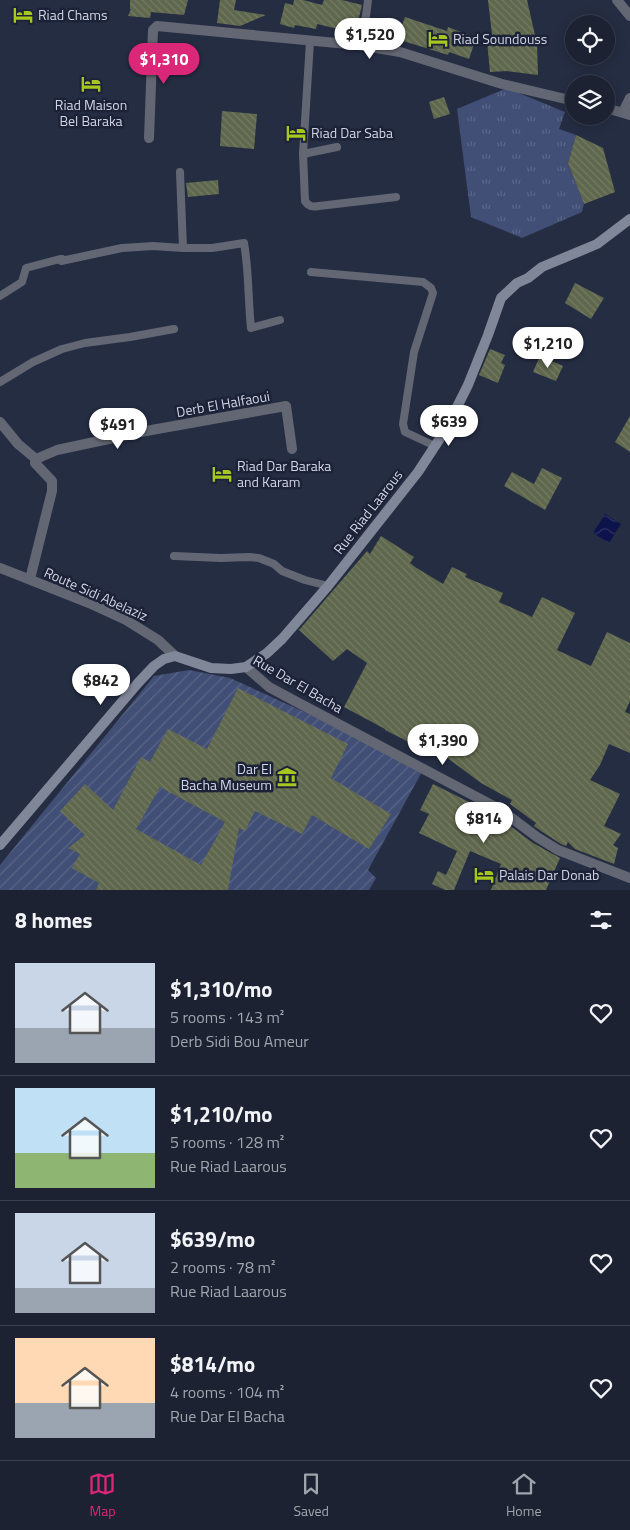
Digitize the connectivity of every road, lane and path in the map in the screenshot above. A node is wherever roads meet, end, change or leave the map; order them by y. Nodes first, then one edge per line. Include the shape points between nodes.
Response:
1 (368, 0) edge
2 (617, 0) edge
3 (630, 16) edge
4 (310, 41) junction
5 (358, 45) junction
6 (630, 98) edge
7 (565, 99) edge
8 (626, 114) edge
9 (149, 138) dead end
10 (337, 147) dead end
11 (302, 154) junction
12 (180, 172) dead end
13 (396, 197) dead end
14 (630, 219) edge
15 (183, 248) junction
16 (311, 272) dead end
17 (0, 296) edge
18 (280, 320) dead end
19 (174, 329) dead end
20 (0, 382) edge
21 (0, 422) edge
22 (435, 446) junction
23 (292, 449) dead end
24 (36, 459) junction
25 (174, 556) dead end
26 (0, 568) edge
27 (30, 580) junction
28 (328, 586) junction
29 (175, 656) junction
30 (246, 667) junction
31 (0, 845) edge
32 (630, 878) edge

1 - 5 lane
2 - 3 street
4 - 5 street
4 - 9 street via 156,26 153,30
4 - 11 lane
5 - 7 street via 400,52 502,84
6 - 8 street
10 - 11 lane
11 - 13 lane via 306,201 310,207
12 - 15 lane
14 - 22 street, Rue Riad Laarous via 597,244 542,267 501,298 468,386
15 - 17 lane via 122,248 60,259 26,268 22,282
15 - 18 lane via 244,243 251,328
16 - 22 lane via 423,282 431,288 433,293 414,352 403,424 406,432
19 - 20 lane via 85,342 62,349
21 - 24 street
22 - 28 street, Rue Riad Laarous
23 - 24 street, Derb El Halfaoui via 286,406 146,431 57,450
24 - 27 street via 34,463 52,481 52,491
25 - 28 lane via 259,558 282,571
26 - 27 street, Route Sidi Abelaziz
27 - 29 street, Route Sidi Abelaziz via 126,620 158,640
28 - 30 street, Rue Riad Laarous via 282,639
29 - 30 street, Rue Dar El Bacha via 211,668
29 - 31 street via 154,666 138,683
30 - 32 street, Rue Dar El Bacha via 270,687 293,700 501,810 558,850

